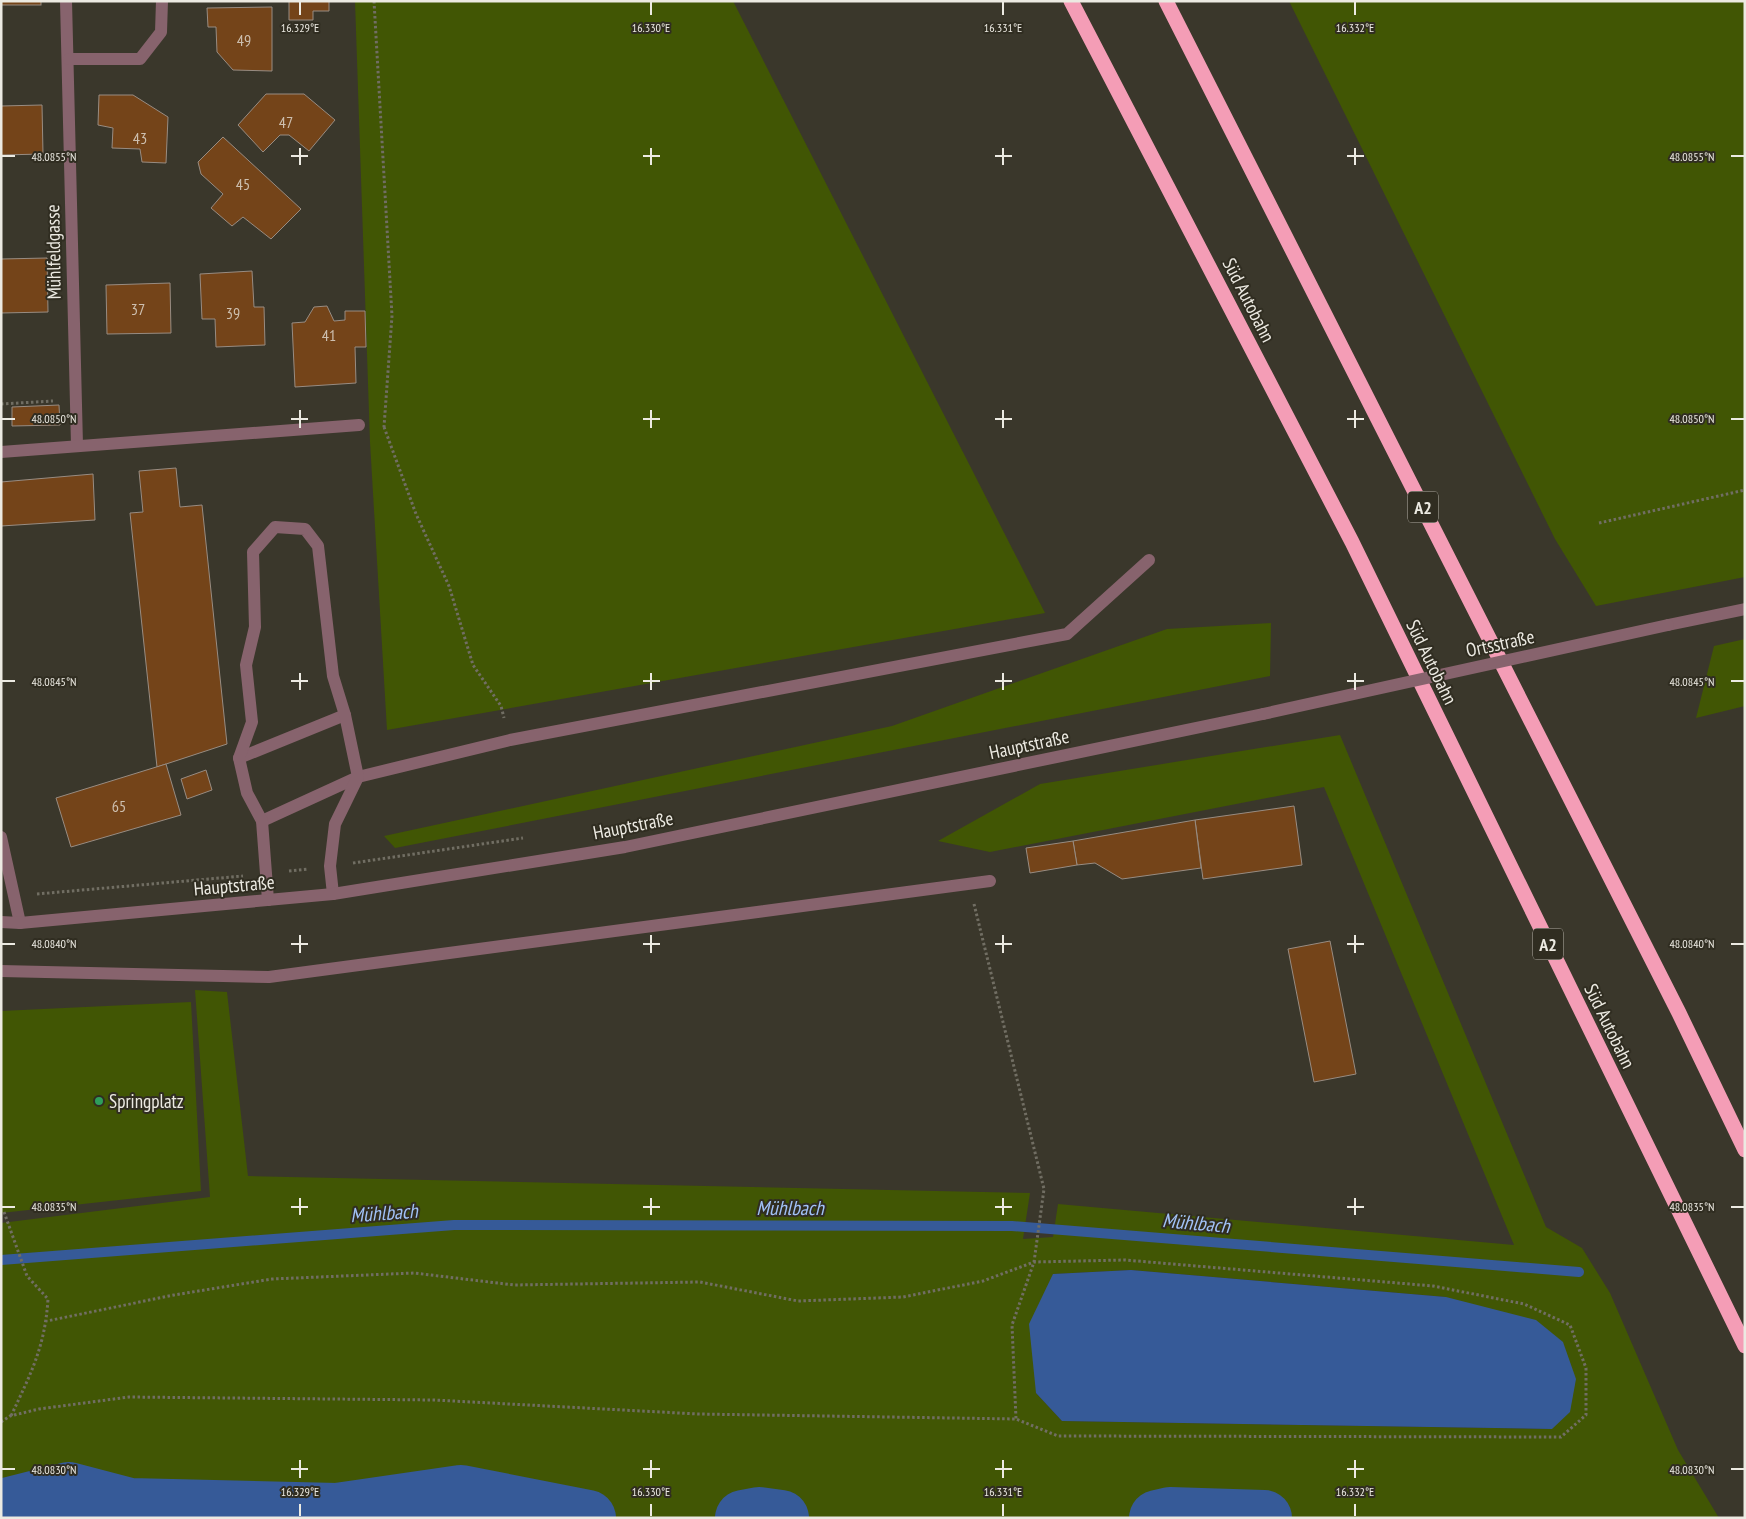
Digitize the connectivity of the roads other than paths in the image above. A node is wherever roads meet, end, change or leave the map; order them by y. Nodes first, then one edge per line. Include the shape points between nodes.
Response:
1 (66, 1) edge
2 (162, 1) edge
3 (1071, 1) edge
4 (1166, 1) edge
5 (69, 59) junction
6 (359, 425) road end
7 (76, 445) junction
8 (1, 452) edge
9 (1149, 560) dead end
10 (1745, 609) edge
11 (345, 714) junction
12 (1263, 714) joint
13 (239, 758) junction
14 (358, 777) junction
15 (262, 821) junction
16 (1, 837) edge
17 (990, 881) dead end
18 (333, 894) junction
19 (268, 900) junction
20 (1, 922) edge
21 (20, 923) junction
22 (1, 971) edge
23 (1745, 1150) edge
24 (1745, 1346) edge

1 - 5 street, Mühlfeldgasse
2 - 5 street via 161,32 140,59
3 - 24 highway, Süd Autobahn / A2 via 1352,542
4 - 23 highway, A2 via 1679,1013
5 - 7 street, Mühlfeldgasse
6 - 7 street
7 - 8 street
9 - 14 street via 1067,634 510,740
10 - 12 street, Ortsstraße, bridge
11 - 13 street
11 - 13 street via 333,676 318,546 305,529 275,526 253,552 255,627 246,665 252,722
11 - 14 street
12 - 18 street, Hauptstraße via 626,847
13 - 15 street via 247,793
14 - 15 street
14 - 18 street via 335,824 330,866
15 - 19 street
16 - 21 street
17 - 22 street via 269,977
18 - 19 street, Hauptstraße
19 - 21 street, Hauptstraße
20 - 21 street, Hauptstraße

